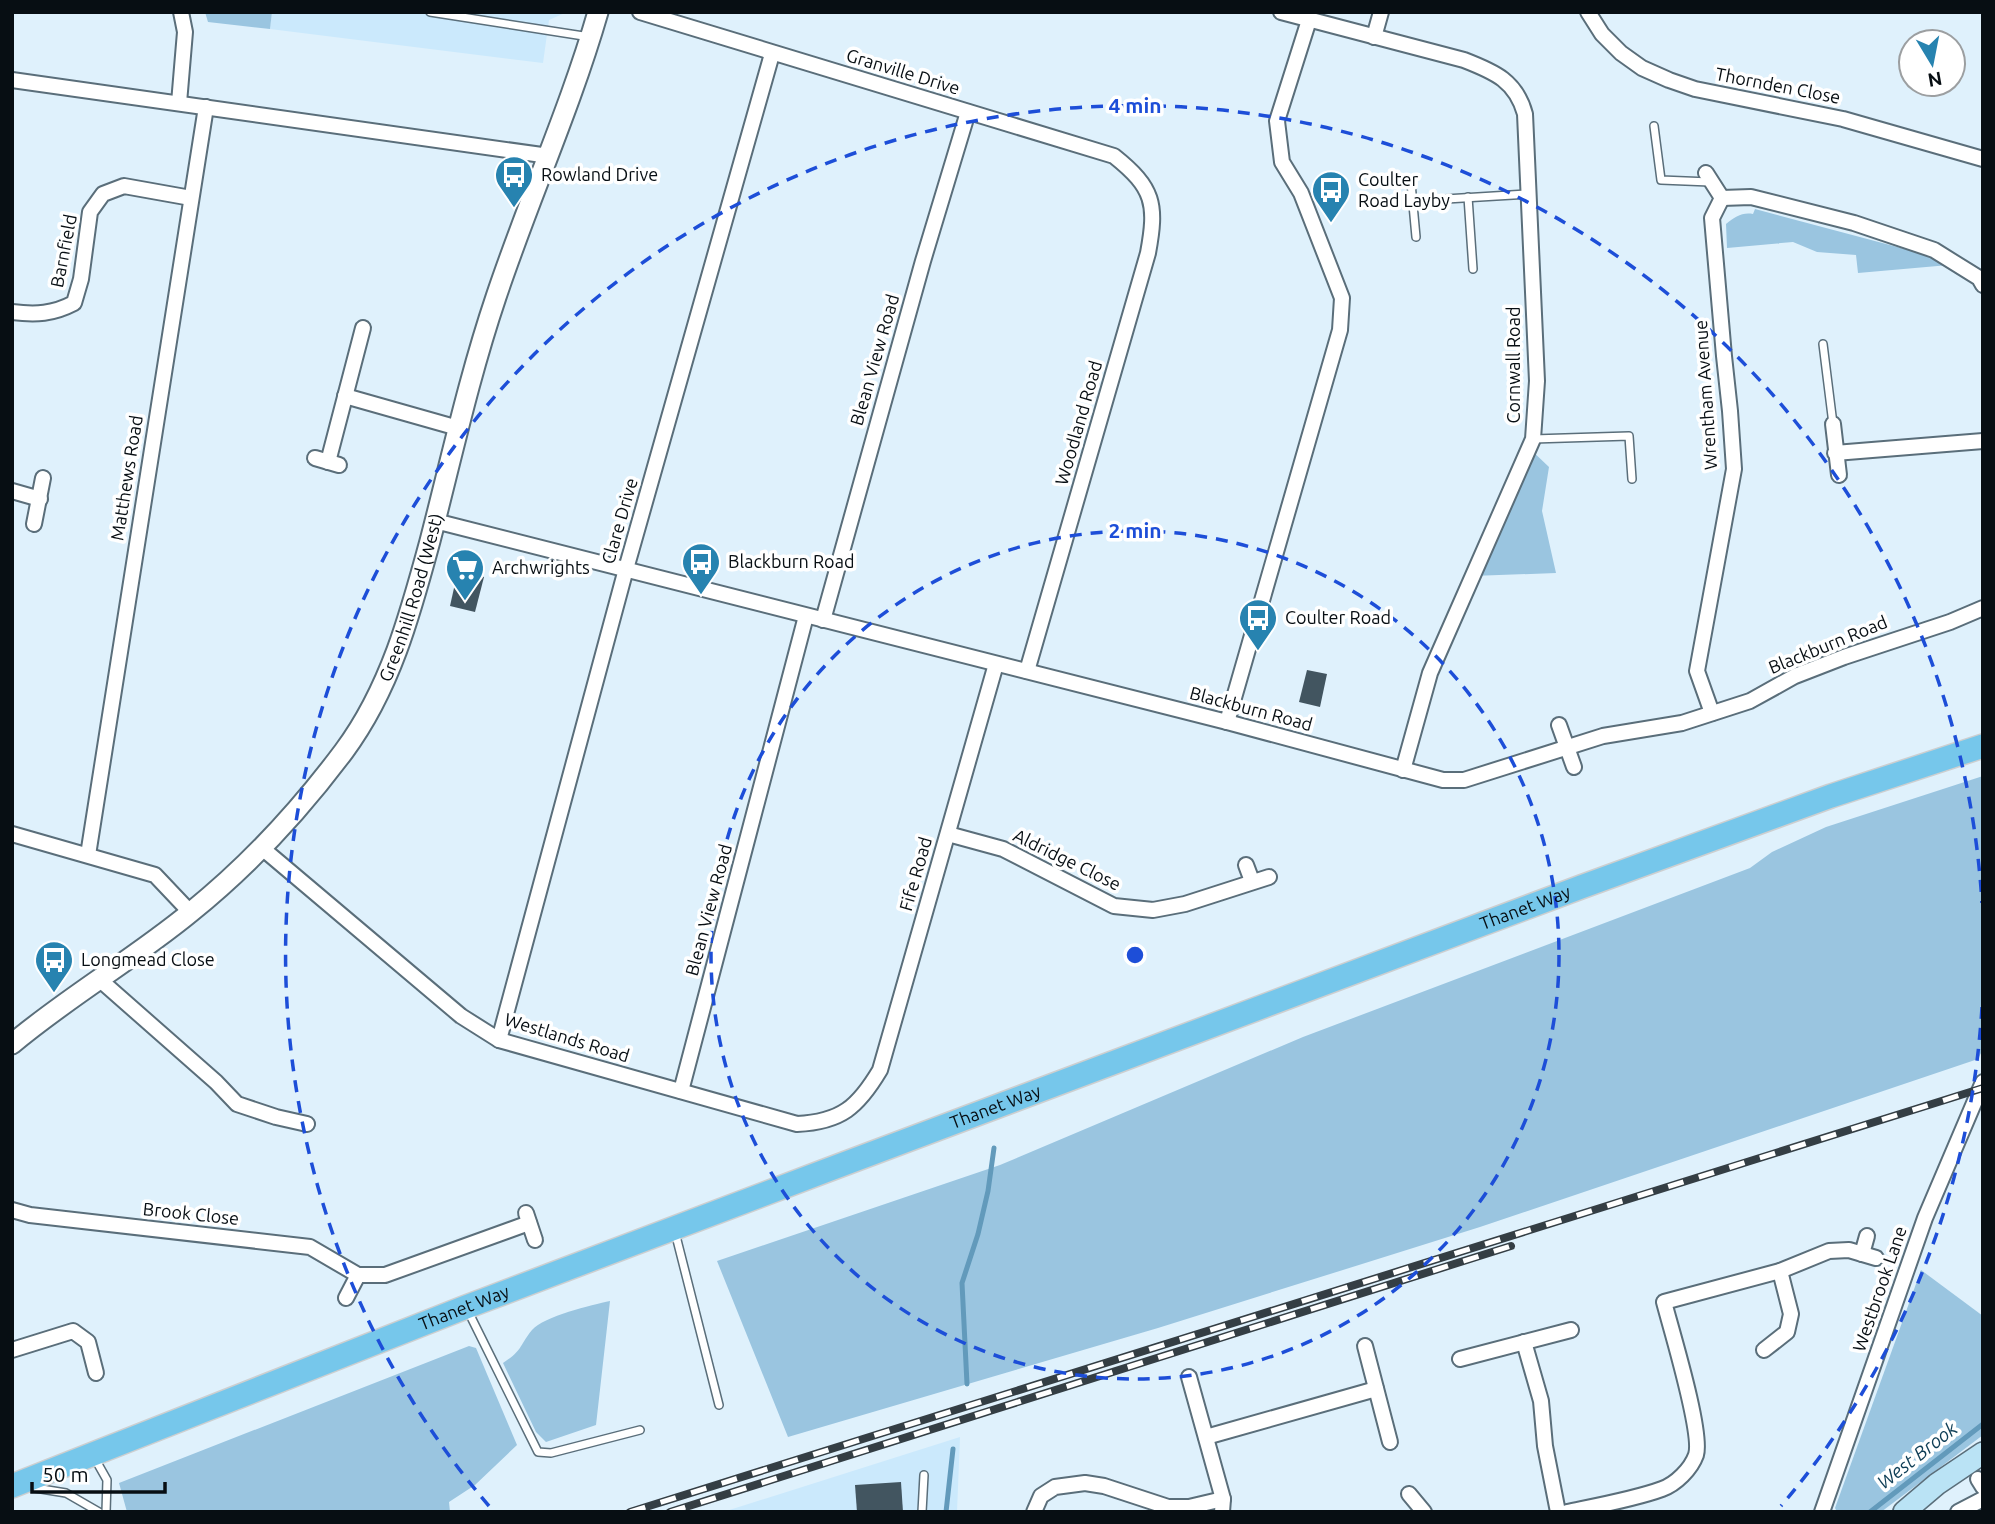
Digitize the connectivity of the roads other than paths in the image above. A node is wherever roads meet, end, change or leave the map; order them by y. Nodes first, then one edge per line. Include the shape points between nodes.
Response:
1 (181, 12) edge
2 (430, 12) edge
3 (598, 12) edge
4 (640, 12) edge
5 (1281, 12) edge
6 (1381, 12) edge
7 (1588, 12) edge
8 (1309, 20) junction
9 (591, 37) junction
10 (1374, 37) junction
11 (772, 54) junction
12 (12, 80) edge
13 (178, 103) junction
14 (206, 107) junction
15 (968, 112) junction
16 (1654, 126) dead end
17 (549, 156) junction
18 (1983, 159) edge
19 (1708, 178) joint
20 (1411, 183) dead end
21 (1144, 186) joint
22 (1529, 194) junction
23 (1468, 197) junction
24 (191, 198) junction
25 (1722, 198) junction
26 (1413, 201) junction
27 (1416, 237) dead end
28 (1473, 269) dead end
29 (1983, 285) edge
30 (12, 312) edge
31 (361, 327) dead end
32 (1823, 344) dead end
33 (345, 396) junction
34 (1833, 424) joint
35 (458, 428) junction
36 (1533, 439) junction
37 (1983, 441) edge
38 (1835, 453) junction
39 (327, 462) dead end
40 (1839, 475) dead end
41 (43, 478) dead end
42 (1632, 479) dead end
43 (12, 491) edge
44 (40, 499) junction
45 (435, 521) junction
46 (34, 524) dead end
47 (626, 569) junction
48 (1983, 608) edge
49 (806, 615) junction
50 (823, 620) junction
51 (996, 664) junction
52 (1027, 671) junction
53 (1712, 713) junction
54 (1227, 722) junction
55 (1559, 725) dead end
56 (1567, 746) junction
57 (1983, 746) edge
58 (1574, 767) dead end
59 (1403, 769) junction
60 (12, 834) edge
61 (948, 834) junction
62 (262, 849) junction
63 (88, 855) junction
64 (1246, 865) dead end
65 (1269, 877) dead end
66 (1252, 881) junction
67 (191, 913) junction
68 (99, 979) junction
69 (499, 1040) junction
70 (12, 1044) edge
71 (1983, 1082) edge
72 (681, 1091) junction
73 (867, 1091) joint
74 (307, 1124) dead end
75 (12, 1210) edge
76 (674, 1228) junction
77 (1867, 1236) dead end
78 (536, 1240) dead end
79 (1780, 1271) junction
80 (358, 1275) junction
81 (346, 1298) dead end
82 (466, 1307) junction
83 (1571, 1330) dead end
84 (1524, 1342) junction
85 (1365, 1346) dead end
86 (12, 1350) edge
87 (1764, 1350) dead end
88 (1460, 1359) dead end
89 (96, 1373) dead end
90 (1189, 1377) dead end
91 (1376, 1389) junction
92 (719, 1405) dead end
93 (640, 1430) dead end
94 (1206, 1437) junction
95 (1390, 1442) dead end
96 (92, 1453) junction
97 (1983, 1453) edge
98 (924, 1475) dead end
99 (15, 1485) edge
100 (1409, 1494) dead end
101 (1983, 1499) edge
102 (1222, 1506) edge
103 (1577, 1511) edge
104 (99, 1512) edge
105 (106, 1512) edge
106 (922, 1512) edge
107 (1034, 1512) edge
108 (1424, 1512) edge
109 (1558, 1512) edge
110 (1822, 1512) edge
111 (1904, 1512) edge
112 (1958, 1512) edge

1 - 13 street via 185,32
2 - 9 lane
3 - 9 street, Greenhill Road (West)
4 - 11 street, Granville Drive
5 - 8 street, Cornwall Road
6 - 10 street
7 - 18 street, Thornden Close via 1621,53 1669,80 1843,119
8 - 10 street, Cornwall Road
8 - 54 street via 1277,121 1278,138 1282,162 1301,193 1342,298 1340,330
9 - 17 street, Greenhill Road (West)
10 - 22 street, Cornwall Road via 1464,60 1505,80 1521,99 1525,114
11 - 15 street, Granville Drive
11 - 47 street, Clare Drive
12 - 13 street
13 - 14 street
14 - 17 street
14 - 24 street, Matthews Road
15 - 21 street, Granville Drive via 1114,156
15 - 50 street, Blean View Road
16 - 19 lane via 1661,180
17 - 35 street, Greenhill Road (West) via 496,297
19 - 25 street
20 - 26 lane
21 - 52 street, Woodland Road via 1154,221 1149,253
22 - 23 lane
22 - 36 street, Cornwall Road via 1536,381
23 - 26 lane
23 - 28 lane
24 - 30 street, Barnfield via 124,186 103,194 90,212 74,303 37,315
24 - 63 street, Matthews Road
25 - 29 street via 1751,197 1911,242 1934,250
25 - 53 street, Wrentham Avenue via 1712,218 1734,469 1697,671
26 - 27 lane
31 - 33 street
32 - 34 lane
33 - 35 street
33 - 39 street
34 - 38 street
35 - 45 street, Greenhill Road (West)
36 - 42 lane via 1629,436
36 - 59 street, Cornwall Road via 1430,673
37 - 38 street
38 - 40 street
41 - 44 street
43 - 44 street
44 - 46 street
45 - 47 street, Blackburn Road
45 - 62 street, Greenhill Road (West) via 410,616 383,686 343,751
47 - 49 street, Blackburn Road
47 - 69 street, Clare Drive
48 - 53 street, Blackburn Road via 1844,657 1795,676 1750,701
49 - 50 street, Blackburn Road
49 - 72 street, Blean View Road
50 - 51 street, Blackburn Road
51 - 52 street, Blackburn Road
51 - 61 street, Fife Road
52 - 54 street, Blackburn Road
53 - 56 street, Blackburn Road
54 - 59 street, Blackburn Road
55 - 56 street
56 - 58 street
56 - 59 street, Blackburn Road via 1464,780 1443,780
57 - 76 main road, Thanet Way via 1581,887
60 - 63 street
61 - 66 street, Aldridge Close via 1003,849 1114,906 1153,909 1185,904
61 - 73 street, Fife Road via 880,1070
62 - 67 street, Greenhill Road (West)
62 - 69 street, Westlands Road via 461,1016
63 - 67 street via 155,875
64 - 66 street
65 - 66 street, Aldridge Close
67 - 68 street, Greenhill Road (West)
68 - 70 street, Greenhill Road (West)
68 - 74 street via 237,1104 276,1122
69 - 72 street, Westlands Road
71 - 110 street, Westbrook Lane via 1925,1217
72 - 73 street, Westlands Road via 797,1124 819,1123 848,1112
75 - 80 street, Brook Close via 310,1247
76 - 82 main road, Thanet Way
76 - 92 lane
77 - 79 street via 1869,1256 1829,1251
78 - 80 street via 528,1218 385,1275
79 - 87 street via 1791,1314 1787,1332
79 - 103 street via 1664,1302 1688,1394 1698,1443 1696,1455 1688,1470 1664,1488
80 - 81 street
82 - 93 lane via 538,1452 551,1453
82 - 96 main road, Thanet Way
83 - 84 street
84 - 88 street
84 - 109 street via 1541,1401
85 - 91 street
86 - 89 street via 73,1331 88,1342
90 - 94 street
91 - 94 street
91 - 95 street
94 - 102 street
96 - 99 main road, Thanet Way
96 - 105 lane via 107,1480
97 - 111 main road
98 - 106 lane
99 - 104 lane via 66,1493
100 - 108 street
101 - 112 street
102 - 107 street via 1168,1507 1085,1483 1055,1487 1041,1496

